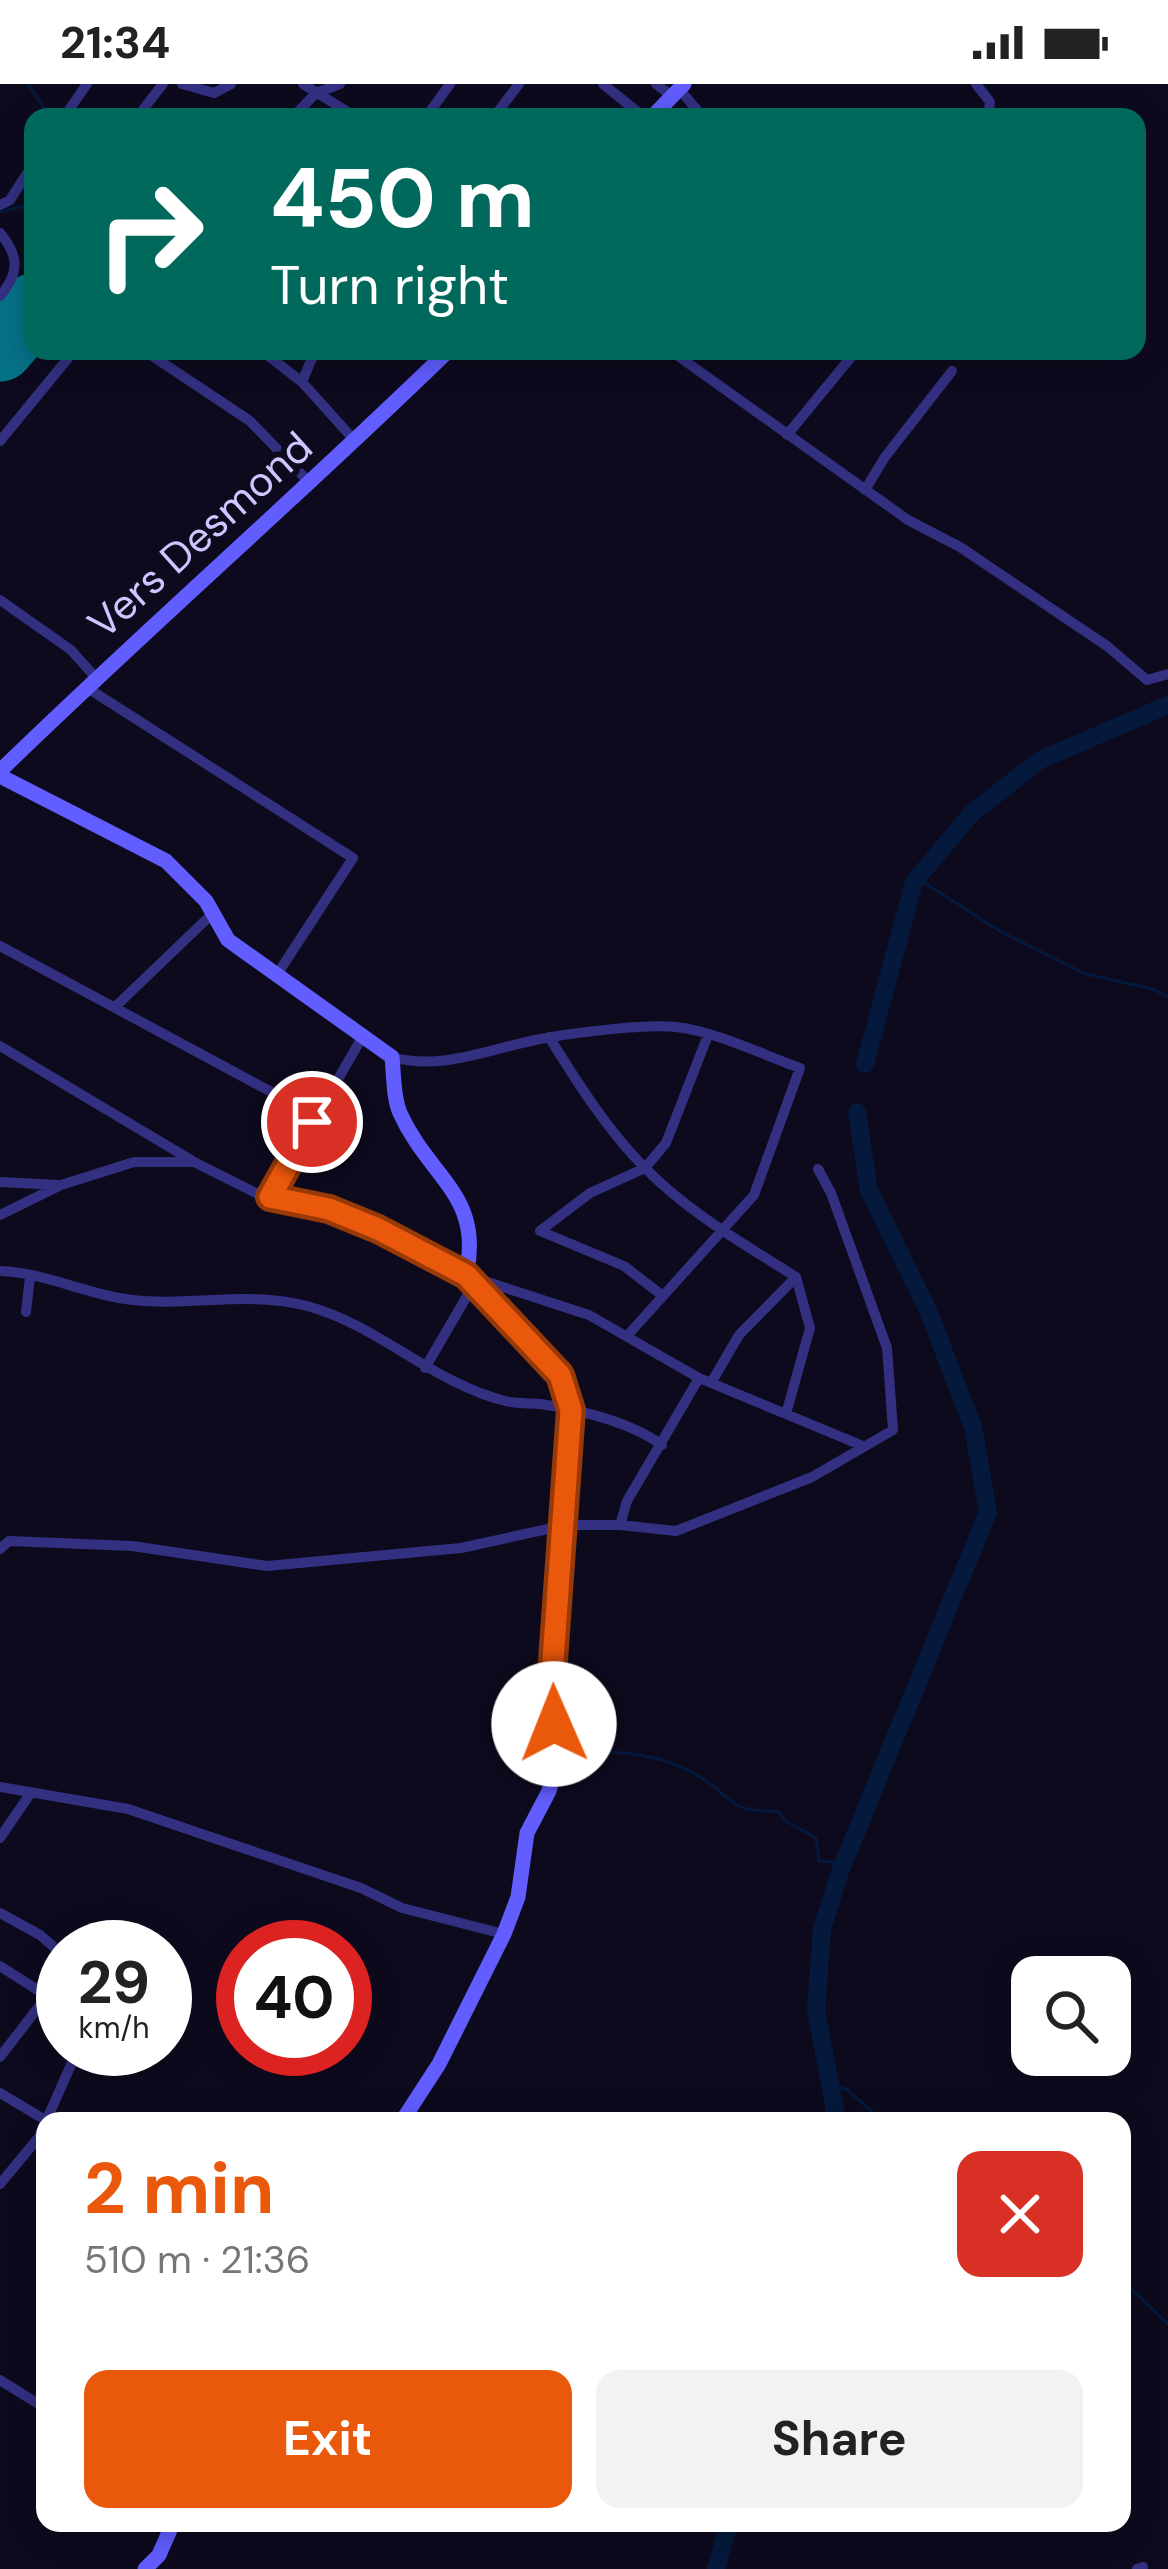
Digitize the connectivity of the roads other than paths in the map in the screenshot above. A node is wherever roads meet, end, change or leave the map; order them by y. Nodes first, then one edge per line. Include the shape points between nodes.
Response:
1 (163, 84) edge
2 (182, 84) edge
3 (231, 84) edge
4 (303, 84) edge
5 (340, 84) edge
6 (519, 84) edge
7 (603, 84) edge
8 (656, 84) edge
9 (678, 90) edge
10 (316, 93) junction
11 (144, 108) edge
12 (302, 108) edge
13 (341, 108) edge
14 (501, 108) edge
15 (636, 108) edge
16 (24, 178) edge
17 (0, 205) edge
18 (0, 233) edge
19 (0, 296) edge
20 (67, 360) edge
21 (158, 360) edge
22 (274, 360) edge
23 (311, 360) edge
24 (439, 360) edge
25 (683, 360) edge
26 (849, 360) edge
27 (952, 371) dead end
28 (302, 382) junction
29 (787, 435) junction
30 (0, 441) edge
31 (356, 441) junction
32 (311, 484) junction
33 (866, 490) junction
34 (0, 600) edge
35 (1168, 674) edge
36 (91, 683) junction
37 (0, 774) edge
38 (213, 913) junction
39 (0, 946) edge
40 (276, 976) junction
41 (115, 1007) junction
42 (364, 1034) junction
43 (708, 1035) junction
44 (549, 1037) junction
45 (0, 1046) edge
46 (392, 1057) junction
47 (316, 1116) junction
48 (194, 1162) junction
49 (645, 1168) junction
50 (818, 1169) dead end
51 (0, 1182) edge
52 (61, 1185) junction
53 (270, 1197) junction
54 (0, 1215) edge
55 (724, 1232) junction
56 (0, 1271) edge
57 (30, 1277) junction
58 (796, 1277) junction
59 (470, 1279) junction
60 (664, 1296) junction
61 (26, 1312) dead end
62 (627, 1336) junction
63 (425, 1368) junction
64 (705, 1380) junction
65 (571, 1410) junction
66 (786, 1414) junction
67 (662, 1445) junction
68 (863, 1446) junction
69 (566, 1525) junction
70 (620, 1525) junction
71 (0, 1549) edge
72 (0, 1786) edge
73 (30, 1793) junction
74 (1, 1834) edge
75 (0, 1913) edge
76 (36, 1933) edge
77 (504, 1934) junction
78 (0, 1966) edge
79 (36, 1989) edge
80 (36, 2007) edge
81 (4, 2039) edge
82 (0, 2057) edge
83 (66, 2076) edge
84 (0, 2093) edge
85 (50, 2112) edge
86 (408, 2112) edge
87 (36, 2114) edge
88 (36, 2141) edge
89 (0, 2184) edge
90 (0, 2381) edge
91 (36, 2403) edge
92 (169, 2532) edge
93 (145, 2569) edge

1 - 11 street
2 - 3 street via 206,93
4 - 10 street
5 - 10 street
6 - 14 street
7 - 15 street
8 - 9 street
10 - 12 street
10 - 13 street
16 - 17 street
18 - 19 street via 17,266
20 - 30 street
21 - 32 street via 250,421
22 - 28 street
23 - 28 street
24 - 31 street, Vers Desmond
25 - 29 street
26 - 29 street
27 - 33 street
28 - 31 street
29 - 33 street
31 - 32 street, Vers Desmond
32 - 36 street, Vers Desmond
33 - 35 street via 1147,680
34 - 36 street via 71,650
36 - 37 street, Vers Desmond
36 - 40 street via 353,858
37 - 38 street via 166,861
38 - 40 street via 227,940
38 - 41 street
39 - 41 street
40 - 42 street
41 - 47 street
42 - 46 street
42 - 47 street
43 - 44 street via 674,1027
43 - 49 street via 666,1143
43 - 55 street via 800,1068 754,1195
44 - 46 street via 439,1062
44 - 49 street
45 - 48 street
46 - 59 street via 398,1109 459,1200 473,1241
47 - 53 street
48 - 52 street via 134,1162
48 - 53 street
49 - 55 street
49 - 60 street via 590,1193 540,1231 624,1266
50 - 68 street via 887,1348 893,1430
51 - 52 street
52 - 54 street
53 - 59 street via 378,1229
55 - 58 street
55 - 60 street
56 - 57 street
57 - 61 street
57 - 63 street via 128,1300 250,1296 310,1306
58 - 64 street
58 - 66 street via 809,1328
59 - 62 street via 589,1315
59 - 63 street
59 - 65 street via 560,1375
60 - 62 street
62 - 64 street
63 - 65 street via 506,1402
64 - 66 street
64 - 67 street
65 - 67 street
65 - 69 street
66 - 68 street
67 - 70 street
68 - 70 street via 812,1477 676,1531
69 - 70 street
69 - 71 street via 461,1548 267,1567 131,1546 9,1541
69 - 77 street via 551,1688 556,1761 527,1833
72 - 73 street
73 - 74 street
73 - 77 street via 128,1809 402,1908
75 - 76 street
77 - 86 street
78 - 79 street
80 - 81 street
81 - 82 street
83 - 85 street
84 - 87 street
88 - 89 street
90 - 91 street
92 - 93 street

